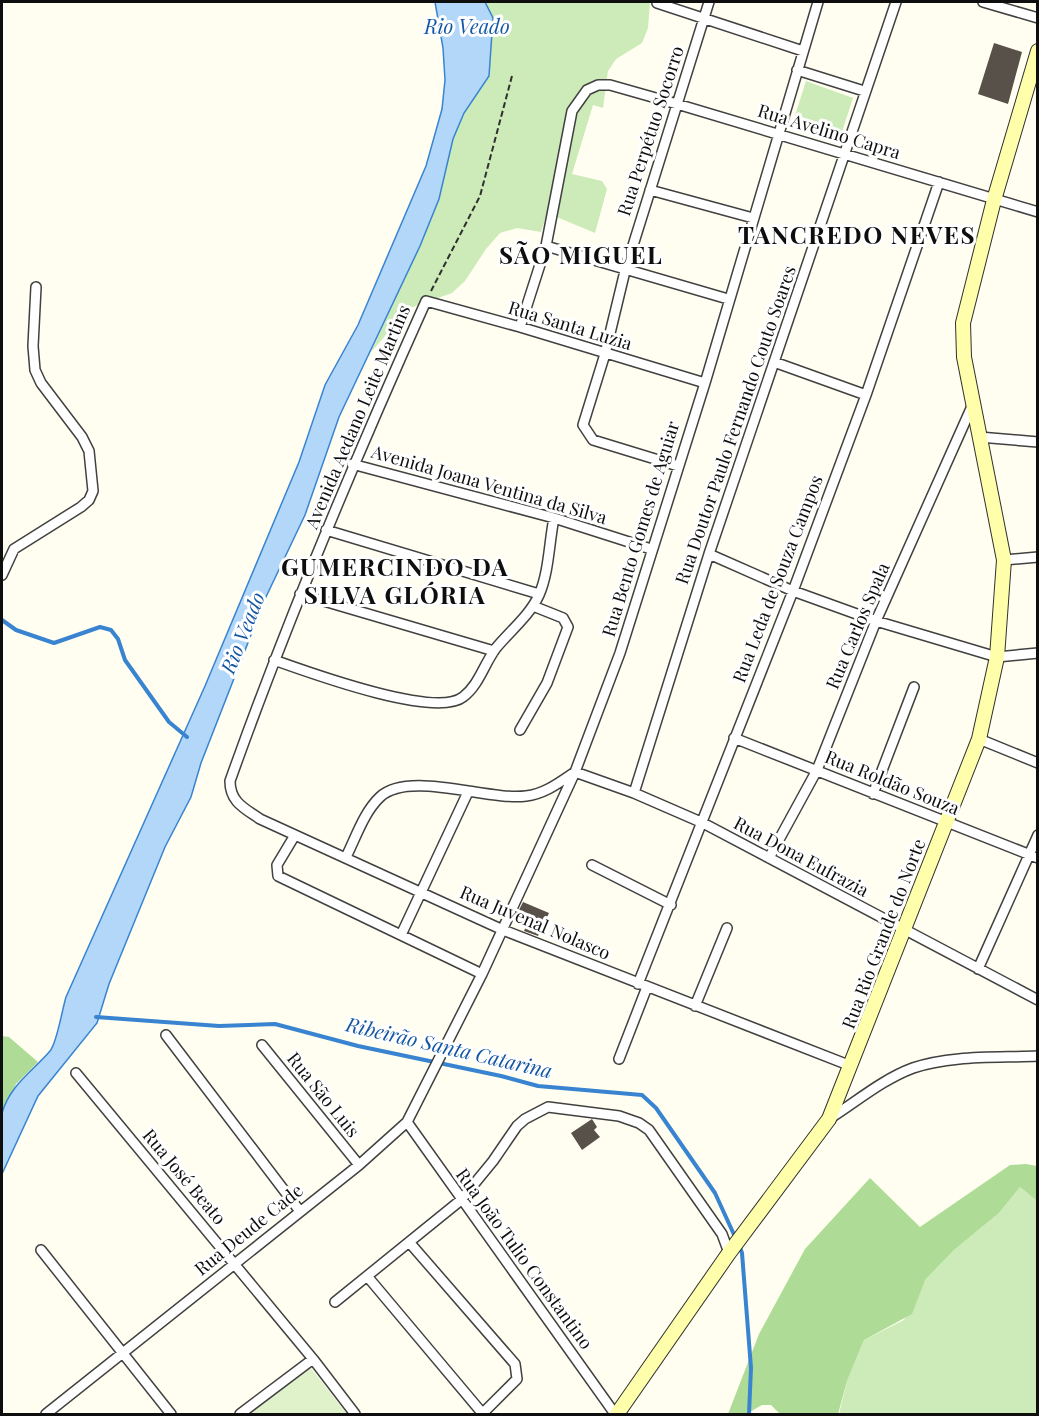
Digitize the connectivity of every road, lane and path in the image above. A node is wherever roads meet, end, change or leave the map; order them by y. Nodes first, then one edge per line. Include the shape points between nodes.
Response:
1 (709, 2) edge
2 (818, 2) edge
3 (896, 2) edge
4 (983, 2) edge
5 (657, 3) dead end
6 (705, 18) junction
7 (1038, 18) edge
8 (803, 51) junction
9 (1038, 51) edge
10 (797, 70) junction
11 (512, 76) dead end
12 (864, 91) junction
13 (677, 104) junction
14 (778, 134) junction
15 (845, 154) junction
16 (939, 182) junction
17 (650, 190) junction
18 (994, 200) junction
19 (1038, 212) edge
20 (753, 218) junction
21 (546, 246) junction
22 (625, 271) junction
23 (36, 287) dead end
24 (728, 299) junction
25 (426, 302) junction
26 (520, 327) junction
27 (605, 354) junction
28 (774, 362) junction
29 (705, 383) junction
30 (866, 395) junction
31 (973, 404) junction
32 (979, 437) junction
33 (1038, 442) edge
34 (352, 464) junction
35 (678, 466) junction
36 (554, 518) junction
37 (326, 530) junction
38 (651, 549) junction
39 (709, 554) junction
40 (1038, 557) edge
41 (1004, 560) junction
42 (2, 575) edge
43 (793, 591) junction
44 (300, 594) junction
45 (539, 594) junction
46 (532, 606) junction
47 (876, 621) junction
48 (494, 651) junction
49 (1038, 653) edge
50 (997, 657) junction
51 (274, 660) junction
52 (915, 687) dead end
53 (520, 730) dead end
54 (734, 738) junction
55 (979, 739) junction
56 (1038, 763) edge
57 (817, 770) junction
58 (575, 772) junction
59 (230, 781) joint
60 (468, 792) junction
61 (634, 793) junction
62 (873, 794) junction
63 (703, 823) junction
64 (946, 823) junction
65 (1038, 835) edge
66 (295, 836) junction
67 (346, 857) junction
68 (1033, 857) edge
69 (769, 858) junction
70 (592, 865) dead end
71 (422, 892) junction
72 (671, 905) junction
73 (727, 928) dead end
74 (503, 930) junction
75 (905, 932) junction
76 (401, 935) junction
77 (978, 969) junction
78 (482, 974) junction
79 (643, 985) junction
80 (1038, 1000) edge
81 (695, 1006) junction
82 (166, 1035) dead end
83 (262, 1045) dead end
84 (446, 1048) joint
85 (1038, 1056) edge
86 (619, 1059) dead end
87 (851, 1066) junction
88 (76, 1073) dead end
89 (829, 1119) junction
90 (407, 1122) junction
91 (359, 1165) junction
92 (461, 1200) junction
93 (299, 1210) junction
94 (409, 1242) junction
95 (41, 1250) dead end
96 (729, 1253) junction
97 (235, 1264) junction
98 (367, 1276) junction
99 (335, 1302) dead end
100 (122, 1352) junction
101 (313, 1359) junction
102 (46, 1414) edge
103 (171, 1414) edge
104 (240, 1414) edge
105 (355, 1414) edge
106 (483, 1414) edge
107 (616, 1414) edge

1 - 6 street, Rua Perpétuo Socorro
2 - 8 street, Rua Bento Gomes de Aguiar
3 - 12 street, Rua Doutor Paulo Fernando Couto Soares
4 - 7 street
5 - 6 street
6 - 8 street
6 - 13 street, Rua Perpétuo Socorro
8 - 10 street, Rua Bento Gomes de Aguiar
9 - 18 main road, Rua Rio Grande do Norte
10 - 12 street
10 - 14 street, Rua Bento Gomes de Aguiar
11 - 25 path via 480,196
12 - 15 street, Rua Doutor Paulo Fernando Couto Soares
13 - 14 street, Rua Avelino Capra
13 - 17 street, Rua Perpétuo Socorro
13 - 21 street, Rua Avelino Capra via 610,85 587,90 572,111
14 - 15 street, Rua Avelino Capra
14 - 20 street, Rua Bento Gomes de Aguiar
15 - 16 street, Rua Avelino Capra
15 - 28 street, Rua Doutor Paulo Fernando Couto Soares
16 - 18 street, Rua Avelino Capra
16 - 30 street, Rua Leda de Souza Campos
17 - 20 street
17 - 22 street, Rua Perpétuo Socorro
18 - 19 street, Rua Avelino Capra
18 - 31 main road, Rua Rio Grande do Norte via 963,323 964,357
20 - 24 street, Rua Bento Gomes de Aguiar
21 - 22 street
21 - 26 street
22 - 24 street
22 - 27 street, Rua Perpétuo Socorro
23 - 42 street via 35,370 86,444 93,491 81,507 14,549
24 - 29 street, Rua Bento Gomes de Aguiar
25 - 26 street, Rua Santa Luzia
25 - 34 street, Avenida Aedano Leite Martins
26 - 27 street, Rua Santa Luzia
27 - 29 street, Rua Santa Luzia
27 - 35 street, Rua Perpétuo Socorro via 584,417 588,437
28 - 30 street
28 - 39 street, Rua Doutor Paulo Fernando Couto Soares
29 - 35 street, Rua Bento Gomes de Aguiar
30 - 43 street, Rua Leda de Souza Campos
31 - 32 main road, Rua Rio Grande do Norte
31 - 47 street, Rua Carlos Spala
32 - 33 street
32 - 41 main road, Rua Rio Grande do Norte
34 - 36 street, Avenida Joana Ventina da Silva
34 - 37 street, Avenida Aedano Leite Martins
35 - 38 street, Rua Bento Gomes de Aguiar
36 - 38 street, Avenida Joana Ventina da Silva
36 - 45 street
37 - 44 street, Avenida Aedano Leite Martins
37 - 45 street
38 - 58 street, Rua Bento Gomes de Aguiar via 620,653
39 - 43 street
39 - 61 street, Rua Doutor Paulo Fernando Couto Soares
40 - 41 street
41 - 50 main road, Rua Rio Grande do Norte
43 - 47 street
43 - 54 street, Rua Leda de Souza Campos
44 - 48 street
44 - 51 street, Avenida Aedano Leite Martins
45 - 46 street
46 - 48 street
46 - 53 street via 563,618 568,627 547,683
47 - 50 street
47 - 57 street, Rua Carlos Spala
48 - 51 street via 471,690 462,698 440,704 336,682
49 - 50 street
50 - 55 main road, Rua Rio Grande do Norte
51 - 59 street, Avenida Aedano Leite Martins
52 - 62 street
54 - 57 street, Rua Roldão Souza
54 - 63 street, Rua Leda de Souza Campos
55 - 56 street
55 - 64 main road, Rua Rio Grande do Norte
57 - 62 street, Rua Roldão Souza
57 - 69 street, Rua Carlos Spala
58 - 60 street via 545,791 526,796
58 - 61 street, Rua Dona Eufrazia
58 - 74 street, Rua Bento Gomes de Aguiar
59 - 66 street, Rua Juvenal Nolasco via 236,802
60 - 67 street via 414,786 387,792 369,812
60 - 71 street
61 - 63 street, Rua Dona Eufrazia
62 - 64 street, Rua Roldão Souza
63 - 69 street, Rua Dona Eufrazia
63 - 72 street, Rua Leda de Souza Campos
64 - 68 street, Rua Roldão Souza
64 - 75 main road, Rua Rio Grande do Norte
65 - 68 street
66 - 67 street, Rua Juvenal Nolasco
66 - 76 street via 277,865 278,876
67 - 71 street, Rua Juvenal Nolasco
68 - 77 street
69 - 75 street, Rua Dona Eufrazia
70 - 72 street
71 - 74 street, Rua Juvenal Nolasco
71 - 76 street
72 - 79 street, Rua Leda de Souza Campos
73 - 81 street
74 - 78 street, Rua Bento Gomes de Aguiar
74 - 79 street, Rua Juvenal Nolasco
75 - 77 street, Rua Dona Eufrazia
75 - 87 main road, Rua Rio Grande do Norte
76 - 78 street
77 - 80 street, Rua Dona Eufrazia
78 - 84 street, Rua Bento Gomes de Aguiar
79 - 81 street, Rua Juvenal Nolasco
79 - 86 street, Rua Leda de Souza Campos
81 - 87 street, Rua Juvenal Nolasco
82 - 93 street
83 - 91 street, Rua São Luis
84 - 90 street, Rua Deude Cade
85 - 89 street via 967,1059 914,1068
87 - 89 main road, Rua Rio Grande do Norte
88 - 97 street, Rua José Beato
89 - 96 main road, Rua Rio Grande do Norte
90 - 91 street, Rua Deude Cade
90 - 92 street, Rua João Tulio Constantino
91 - 93 street, Rua Deude Cade
92 - 94 street
92 - 96 street via 517,1126 537,1111 562,1107 619,1116 649,1130 722,1234
92 - 107 street, Rua João Tulio Constantino
93 - 97 street, Rua Deude Cade
94 - 98 street
94 - 106 street via 515,1364 517,1379
95 - 100 street
96 - 107 main road, Rua Rio Grande do Norte
97 - 100 street, Rua Deude Cade
97 - 101 street, Rua José Beato
98 - 99 street
98 - 106 street
100 - 102 street, Rua Deude Cade
100 - 103 street
101 - 104 street
101 - 105 street, Rua José Beato

